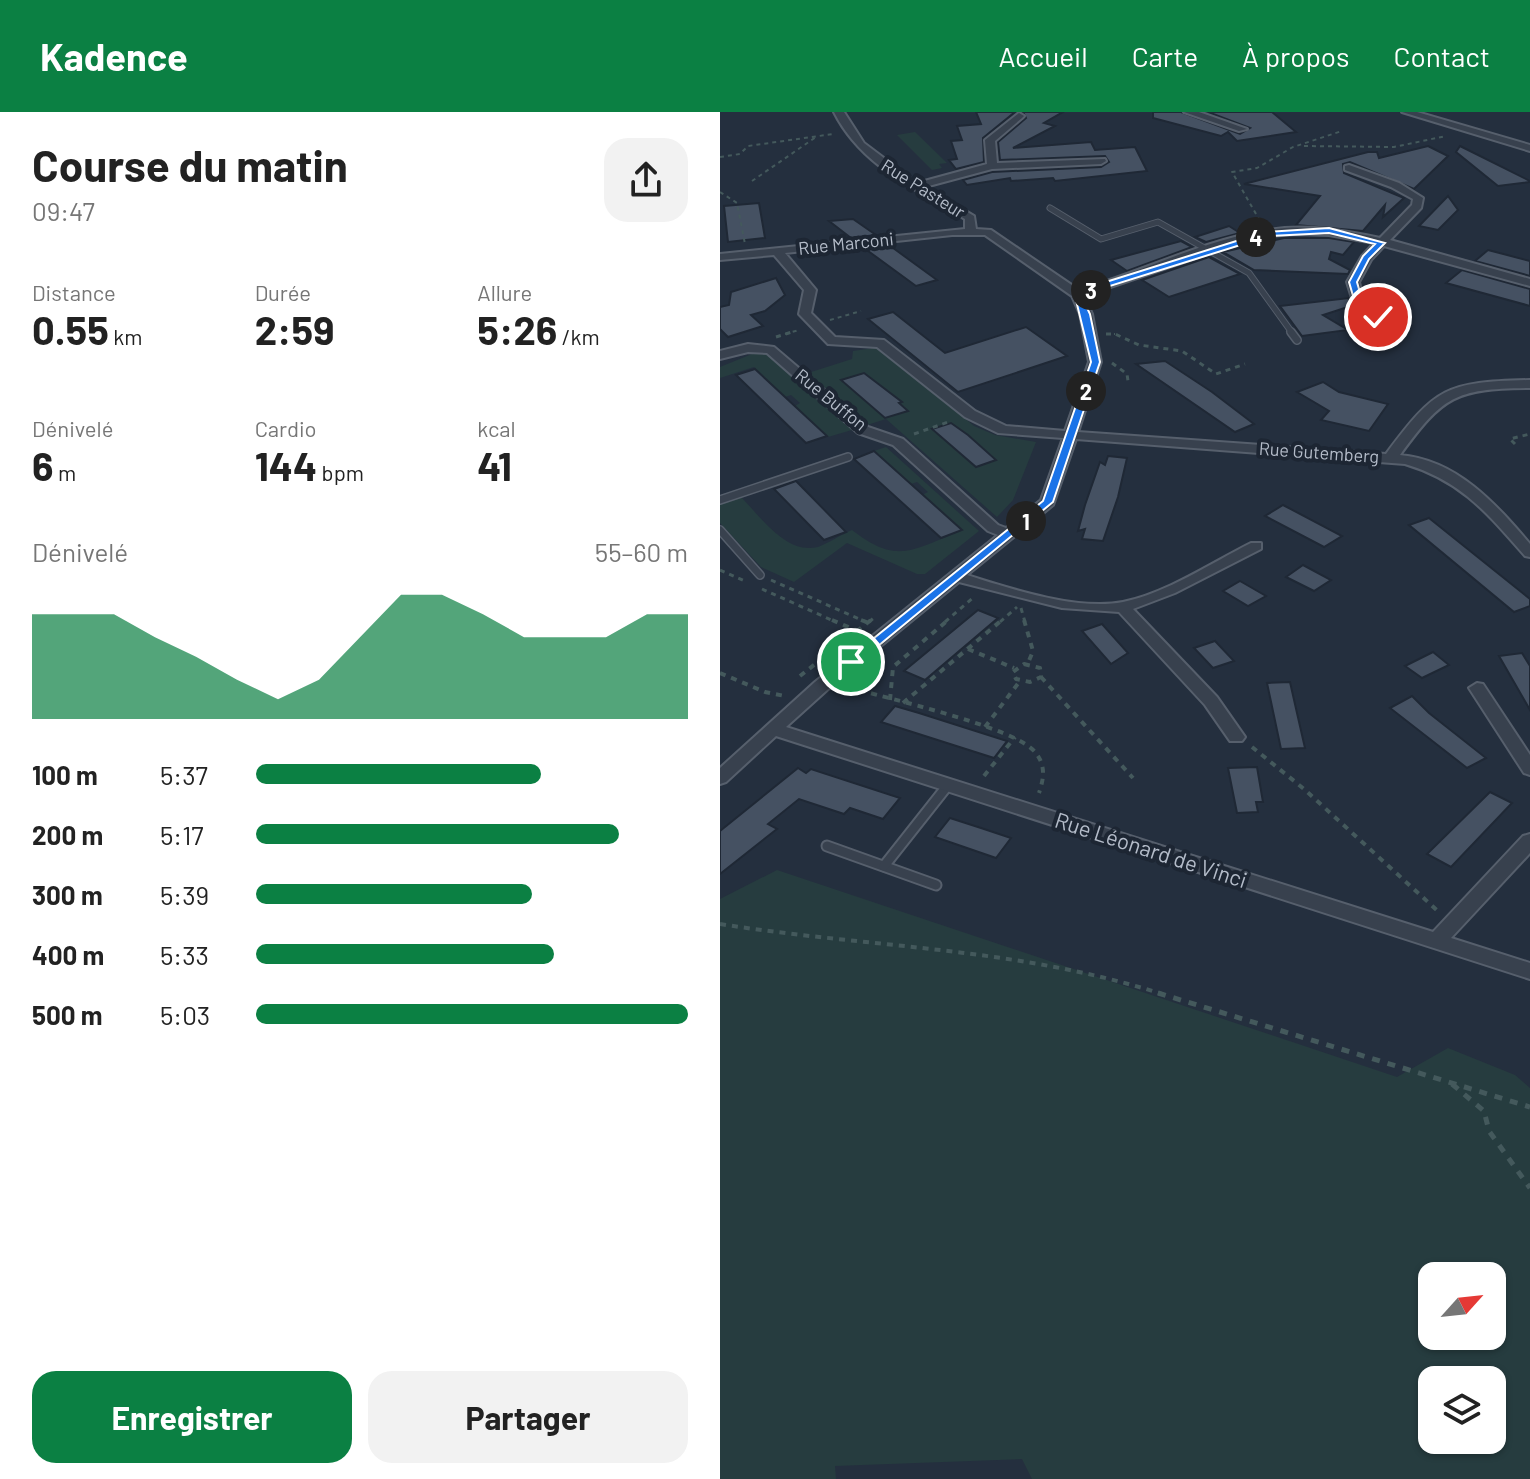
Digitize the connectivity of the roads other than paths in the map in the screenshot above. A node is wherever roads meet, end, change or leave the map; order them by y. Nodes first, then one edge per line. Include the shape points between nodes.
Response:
1 (839, 112) edge
2 (1189, 112) edge
3 (1407, 112) edge
4 (1019, 116) dead end
5 (1242, 129) dead end
6 (1530, 148) edge
7 (1101, 161) dead end
8 (992, 166) junction
9 (1349, 168) dead end
10 (920, 185) junction
11 (1050, 208) dead end
12 (971, 230) junction
13 (1381, 243) junction
14 (777, 251) junction
15 (1212, 252) junction
16 (720, 257) edge
17 (1530, 283) edge
18 (1077, 294) junction
19 (1378, 317) dead end
20 (1297, 340) dead end
21 (720, 355) edge
22 (1530, 384) edge
23 (1072, 437) junction
24 (848, 457) dead end
25 (1390, 459) junction
26 (720, 500) edge
27 (720, 530) edge
28 (1009, 535) junction
29 (1256, 546) dead end
30 (1530, 553) edge
31 (760, 575) road end
32 (958, 577) junction
33 (1122, 606) junction
34 (1477, 688) dead end
35 (772, 729) junction
36 (1236, 737) road end
37 (1530, 769) edge
38 (720, 778) edge
39 (948, 785) junction
40 (1530, 841) edge
41 (827, 846) dead end
42 (884, 866) junction
43 (936, 885) dead end
44 (1437, 941) junction
45 (1530, 971) edge

1 - 10 street, Rue Pasteur via 881,166
2 - 5 street
3 - 6 street
4 - 8 street via 990,140
7 - 8 street
8 - 10 street
9 - 13 street via 1418,198 1417,206
10 - 12 street, Rue Pasteur via 970,218
11 - 15 lane via 1101,239 1158,222
12 - 14 street, Rue Marconi
12 - 18 street via 987,232
13 - 15 street via 1329,231 1268,233
13 - 17 street
13 - 19 street via 1353,282 1359,305
14 - 16 street, Rue Marconi
14 - 23 street, Rue Gutemberg via 810,290 805,314 832,341 880,343 970,414 1003,430
15 - 18 street
15 - 20 lane via 1260,284
18 - 23 street via 1095,362
21 - 28 street, Rue Buffon via 748,348 770,350 863,430 898,442 993,528
22 - 25 street via 1475,384 1450,392 1429,405
23 - 25 street, Rue Gutemberg
23 - 28 street via 1048,502
24 - 26 lane
25 - 30 street, Rue Gutemberg via 1435,467 1464,481
27 - 31 lane
28 - 32 street
29 - 33 street
32 - 33 street via 1064,602
32 - 35 street
33 - 36 street via 1211,701
34 - 37 street
35 - 38 street
35 - 39 street, Rue Léonard de Vinci
39 - 42 lane
39 - 44 street, Rue Léonard de Vinci
40 - 44 street
41 - 42 lane
42 - 43 lane
44 - 45 street, Rue Léonard de Vinci

